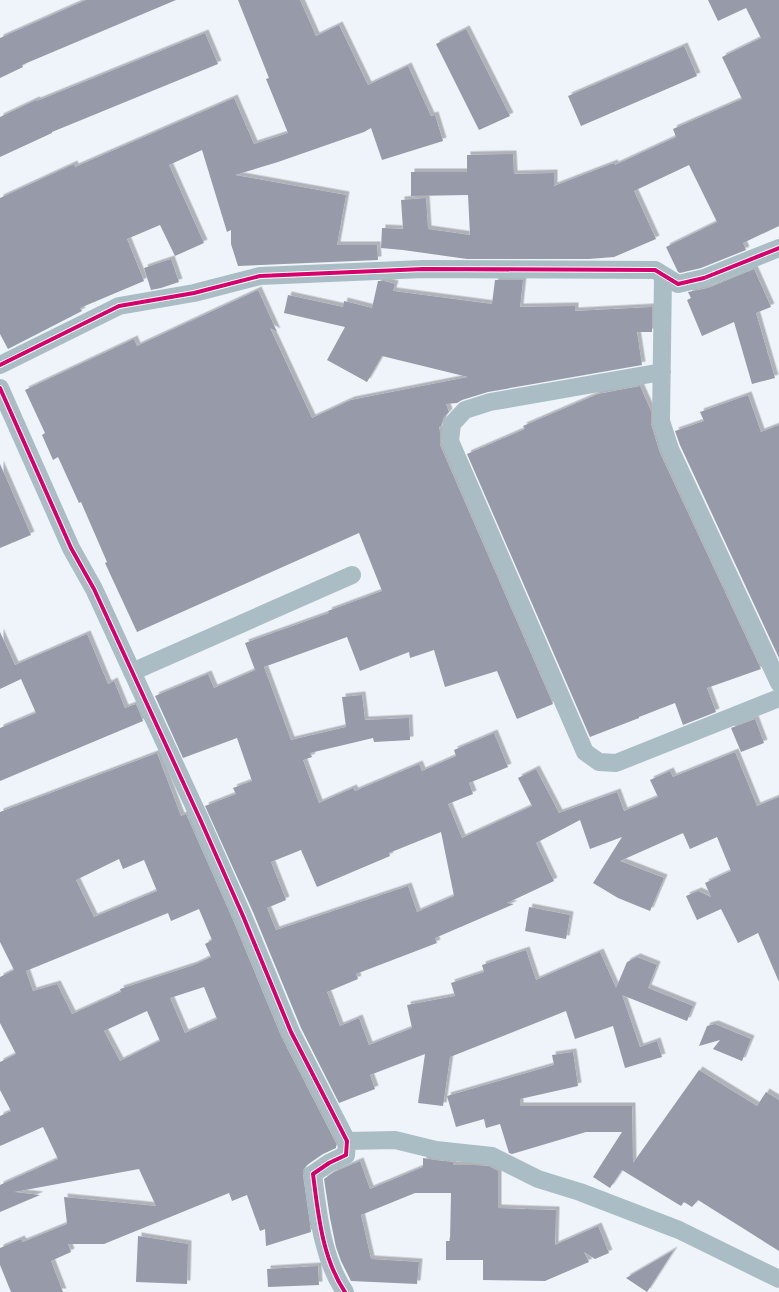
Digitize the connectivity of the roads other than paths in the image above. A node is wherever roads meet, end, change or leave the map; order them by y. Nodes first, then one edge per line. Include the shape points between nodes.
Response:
1 (779, 248) edge
2 (663, 275) junction
3 (0, 365) edge
4 (662, 372) junction
5 (0, 388) edge
6 (352, 575) dead end
7 (132, 672) junction
8 (779, 682) edge
9 (779, 698) edge
10 (347, 1141) junction
11 (779, 1280) edge
12 (344, 1292) edge

1 - 2 street via 697,280 678,284
2 - 3 street via 655,270 424,269 260,276 194,293 119,306
2 - 4 street
4 - 8 street via 660,421 670,449
4 - 9 street via 490,402 465,410 452,424 450,441 585,752 599,762 616,763
5 - 7 street via 71,548 94,589
6 - 7 street
7 - 10 street via 240,910 291,1032
10 - 11 street via 394,1140 436,1150 492,1156 538,1179 580,1192 679,1230
10 - 12 street via 346,1155 313,1174 321,1234

